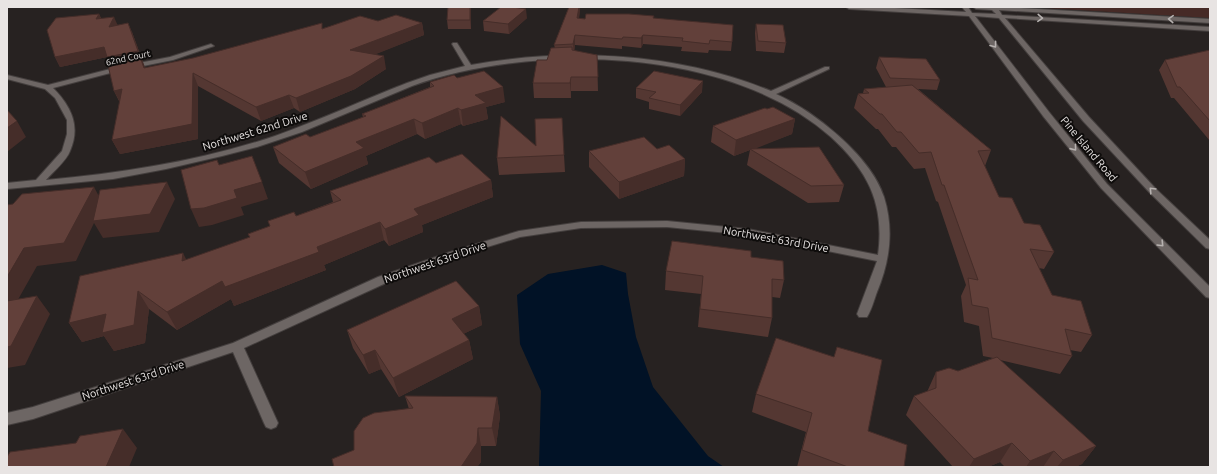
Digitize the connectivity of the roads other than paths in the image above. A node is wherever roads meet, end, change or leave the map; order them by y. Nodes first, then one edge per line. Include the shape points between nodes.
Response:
1 (849, 7) edge
2 (994, 8) edge
3 (970, 9) edge
4 (1001, 16) junction
5 (1210, 21) edge
6 (1210, 28) edge
7 (455, 44) dead end
8 (211, 46) dead end
9 (469, 66) junction
10 (827, 68) dead end
11 (7, 77) edge
12 (48, 87) junction
13 (771, 94) junction
14 (39, 182) junction
15 (7, 186) edge
16 (1210, 246) edge
17 (883, 259) junction
18 (1210, 294) edge
19 (862, 314) dead end
20 (236, 346) junction
21 (7, 419) edge
22 (271, 423) dead end

1 - 3 street
2 - 3 street
2 - 4 street, Pine Island Road
5 -> 2 street
3 - 4 street
3 -> 18 street, Pine Island Road via 1046,114 1104,186
4 -> 6 street
16 -> 4 street, Pine Island Road via 1153,191 1086,119
7 - 9 street
8 - 12 street, 62nd Court via 172,59 118,69
9 - 13 street, Northwest 62nd Drive via 549,57 635,60 678,66
9 - 14 street, Northwest 62nd Drive via 392,90 321,122 258,144 193,162 113,176
10 - 13 street
11 - 12 street
12 - 14 street via 58,98 70,120 72,134 66,152
13 - 17 street, Northwest 62nd Drive via 798,108 832,134 856,159 878,191 884,224
14 - 15 street, Northwest 62nd Drive
17 - 19 street, Northwest 62nd Drive
17 - 20 street, Northwest 63rd Drive via 748,232 667,224 581,225 519,234 454,254 382,280
20 - 21 street, Northwest 63rd Drive via 33,413
20 - 22 street

